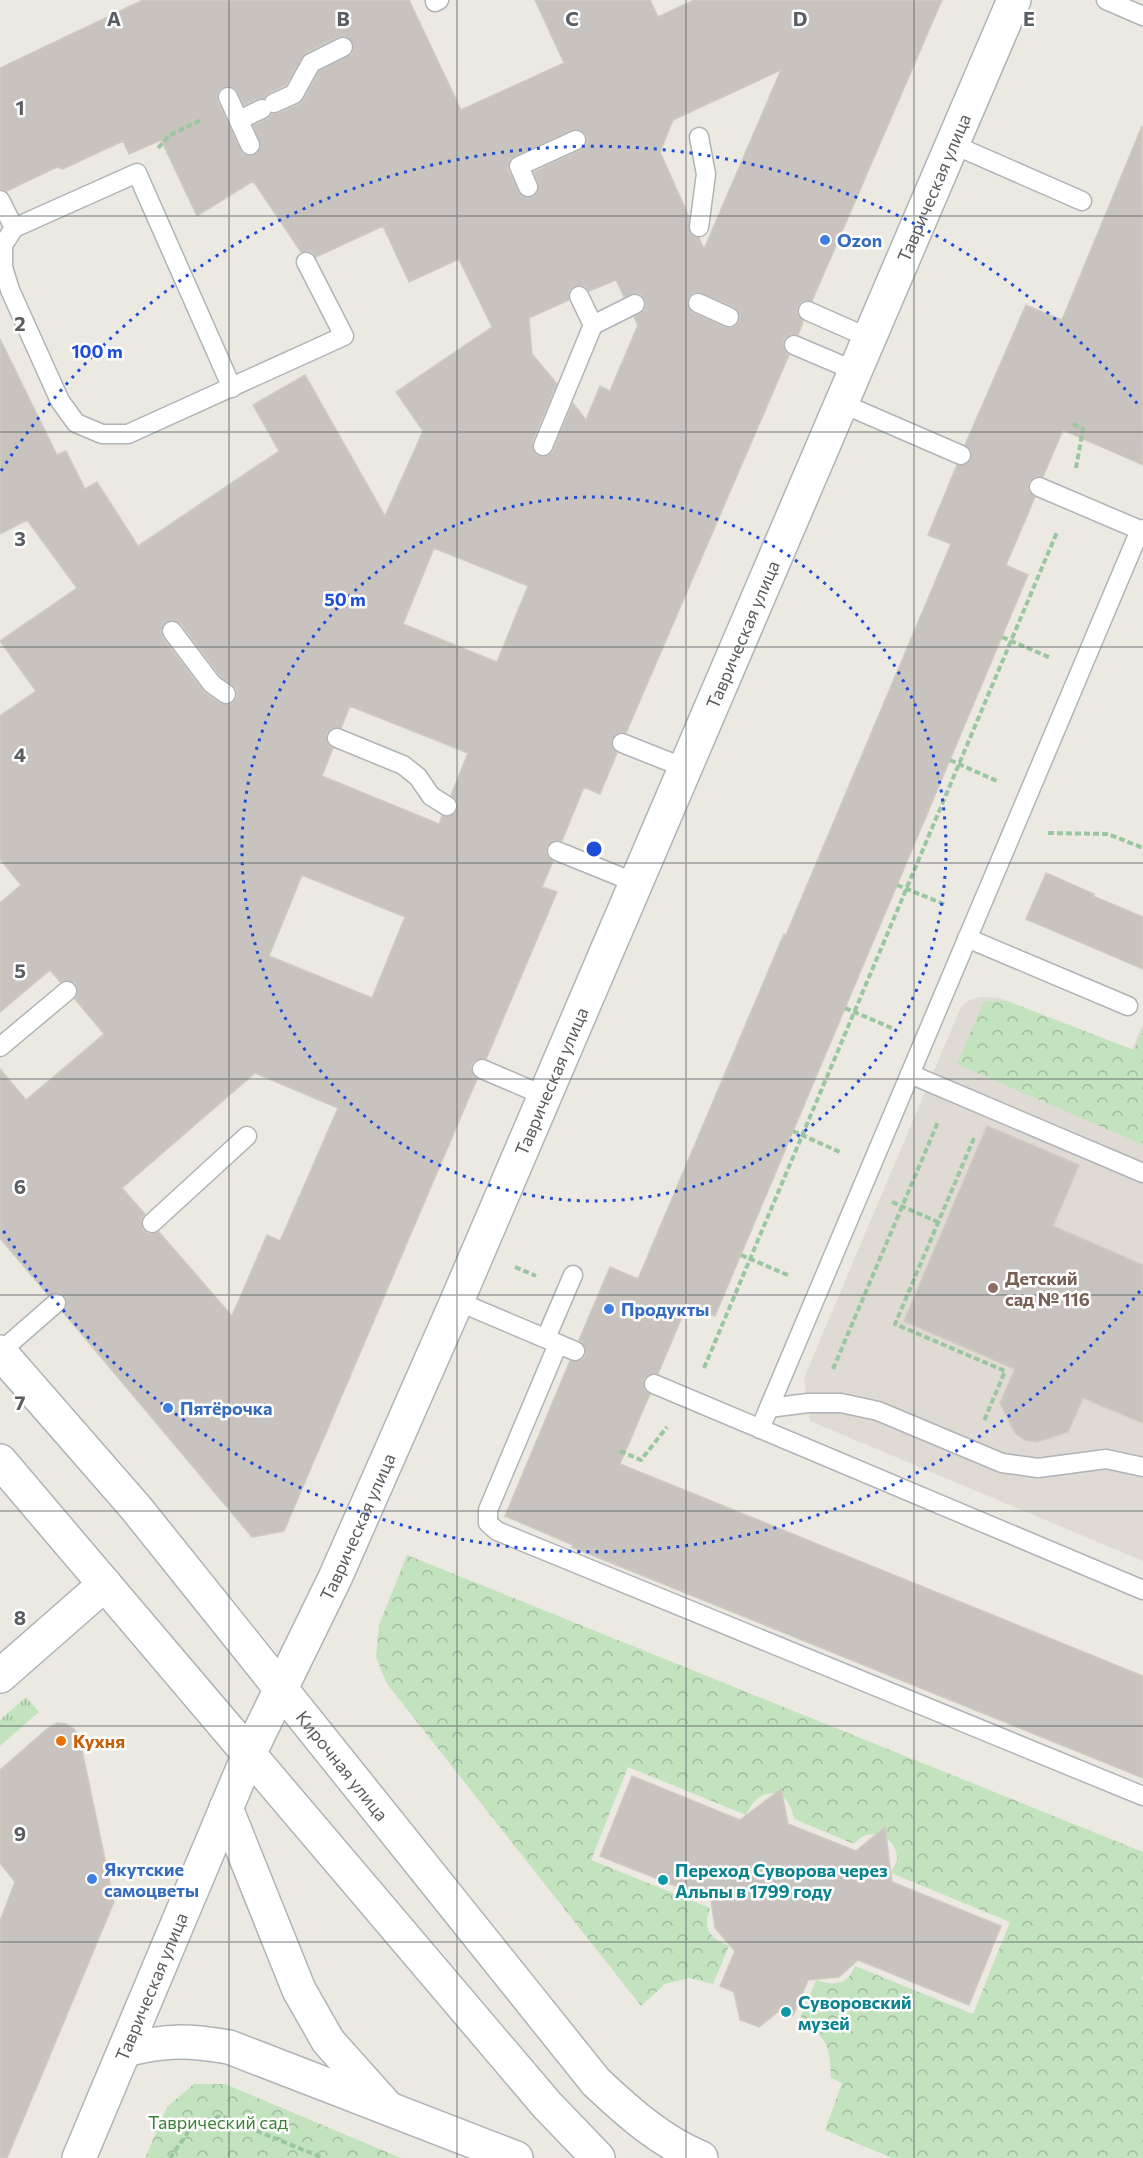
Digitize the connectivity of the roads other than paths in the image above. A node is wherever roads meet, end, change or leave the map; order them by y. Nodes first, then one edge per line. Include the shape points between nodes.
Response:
1 (1014, 0) edge
2 (1106, 0) edge
3 (1143, 16) edge
4 (343, 48) dead end
5 (699, 137) dead end
6 (576, 140) dead end
7 (952, 144) junction
8 (250, 145) dead end
9 (528, 187) dead end
10 (0, 200) edge
11 (1082, 201) dead end
12 (699, 227) dead end
13 (14, 228) junction
14 (306, 262) dead end
15 (579, 296) dead end
16 (698, 303) dead end
17 (635, 304) dead end
18 (808, 311) dead end
19 (729, 317) dead end
20 (593, 325) junction
21 (869, 338) junction
22 (794, 345) dead end
23 (855, 371) junction
24 (232, 388) junction
25 (841, 403) junction
26 (543, 446) dead end
27 (961, 455) dead end
28 (1039, 488) dead end
29 (1141, 530) edge
30 (172, 631) dead end
31 (226, 694) dead end
32 (337, 738) dead end
33 (622, 743) dead end
34 (685, 768) junction
35 (447, 806) dead end
36 (557, 851) dead end
37 (636, 883) junction
38 (968, 938) junction
39 (68, 991) dead end
40 (1128, 1006) dead end
41 (0, 1047) edge
42 (482, 1069) dead end
43 (910, 1074) junction
44 (545, 1096) junction
45 (247, 1136) dead end
46 (1143, 1173) edge
47 (152, 1223) dead end
48 (573, 1275) dead end
49 (458, 1301) junction
50 (56, 1304) dead end
51 (560, 1344) junction
52 (0, 1352) edge
53 (654, 1384) dead end
54 (769, 1408) junction
55 (760, 1428) junction
56 (0, 1461) edge
57 (1143, 1467) edge
58 (105, 1584) junction
59 (1143, 1590) edge
60 (0, 1676) edge
61 (281, 1689) junction
62 (249, 1754) junction
63 (1143, 1796) edge
64 (226, 1808) junction
65 (125, 2050) junction
66 (387, 2107) junction
67 (79, 2158) edge
68 (516, 2158) edge
69 (598, 2158) edge
70 (701, 2158) edge

1 - 7 street, Таврическая улица
2 - 3 lane
4 - 8 lane via 311,63 294,94 268,106 233,108
5 - 12 lane via 706,174
6 - 9 lane via 519,166
7 - 11 lane
7 - 21 street, Таврическая улица
10 - 13 lane
13 - 24 lane via 137,173
13 - 24 lane via 3,245 3,267 10,290 60,401 76,423 102,434 128,434
14 - 24 lane via 344,336
15 - 20 lane
16 - 19 lane
17 - 20 lane
18 - 21 lane
20 - 26 lane
21 - 23 street, Таврическая улица
22 - 23 lane
23 - 25 street, Таврическая улица
25 - 27 lane
25 - 34 street, Таврическая улица
28 - 29 lane
29 - 38 lane
30 - 31 lane via 212,684
32 - 35 lane via 403,765
33 - 34 lane
34 - 37 street, Таврическая улица
36 - 37 lane
37 - 44 street, Таврическая улица
38 - 40 lane
38 - 43 lane
39 - 41 lane
42 - 44 lane
43 - 46 lane
43 - 54 lane
44 - 49 street, Таврическая улица
45 - 47 lane
48 - 51 lane
49 - 51 lane
49 - 61 street, Таврическая улица via 335,1578
50 - 52 lane
51 - 63 lane via 488,1510 488,1523 496,1531
52 - 61 street, Кирочная улица via 135,1508
53 - 55 lane
54 - 55 lane
54 - 57 lane via 841,1403 878,1411 1002,1463 1038,1468 1106,1459
55 - 59 lane
56 - 58 street
58 - 60 street
58 - 62 street
61 - 62 street, Таврическая улица
61 - 70 street, Кирочная улица via 596,2082 637,2121
62 - 64 street, Таврическая улица
62 - 69 street via 547,2105
64 - 65 street, Таврическая улица
64 - 66 street via 299,1990 328,2041
65 - 66 street via 159,2042 229,2047
65 - 67 street, Таврическая улица
66 - 68 street

